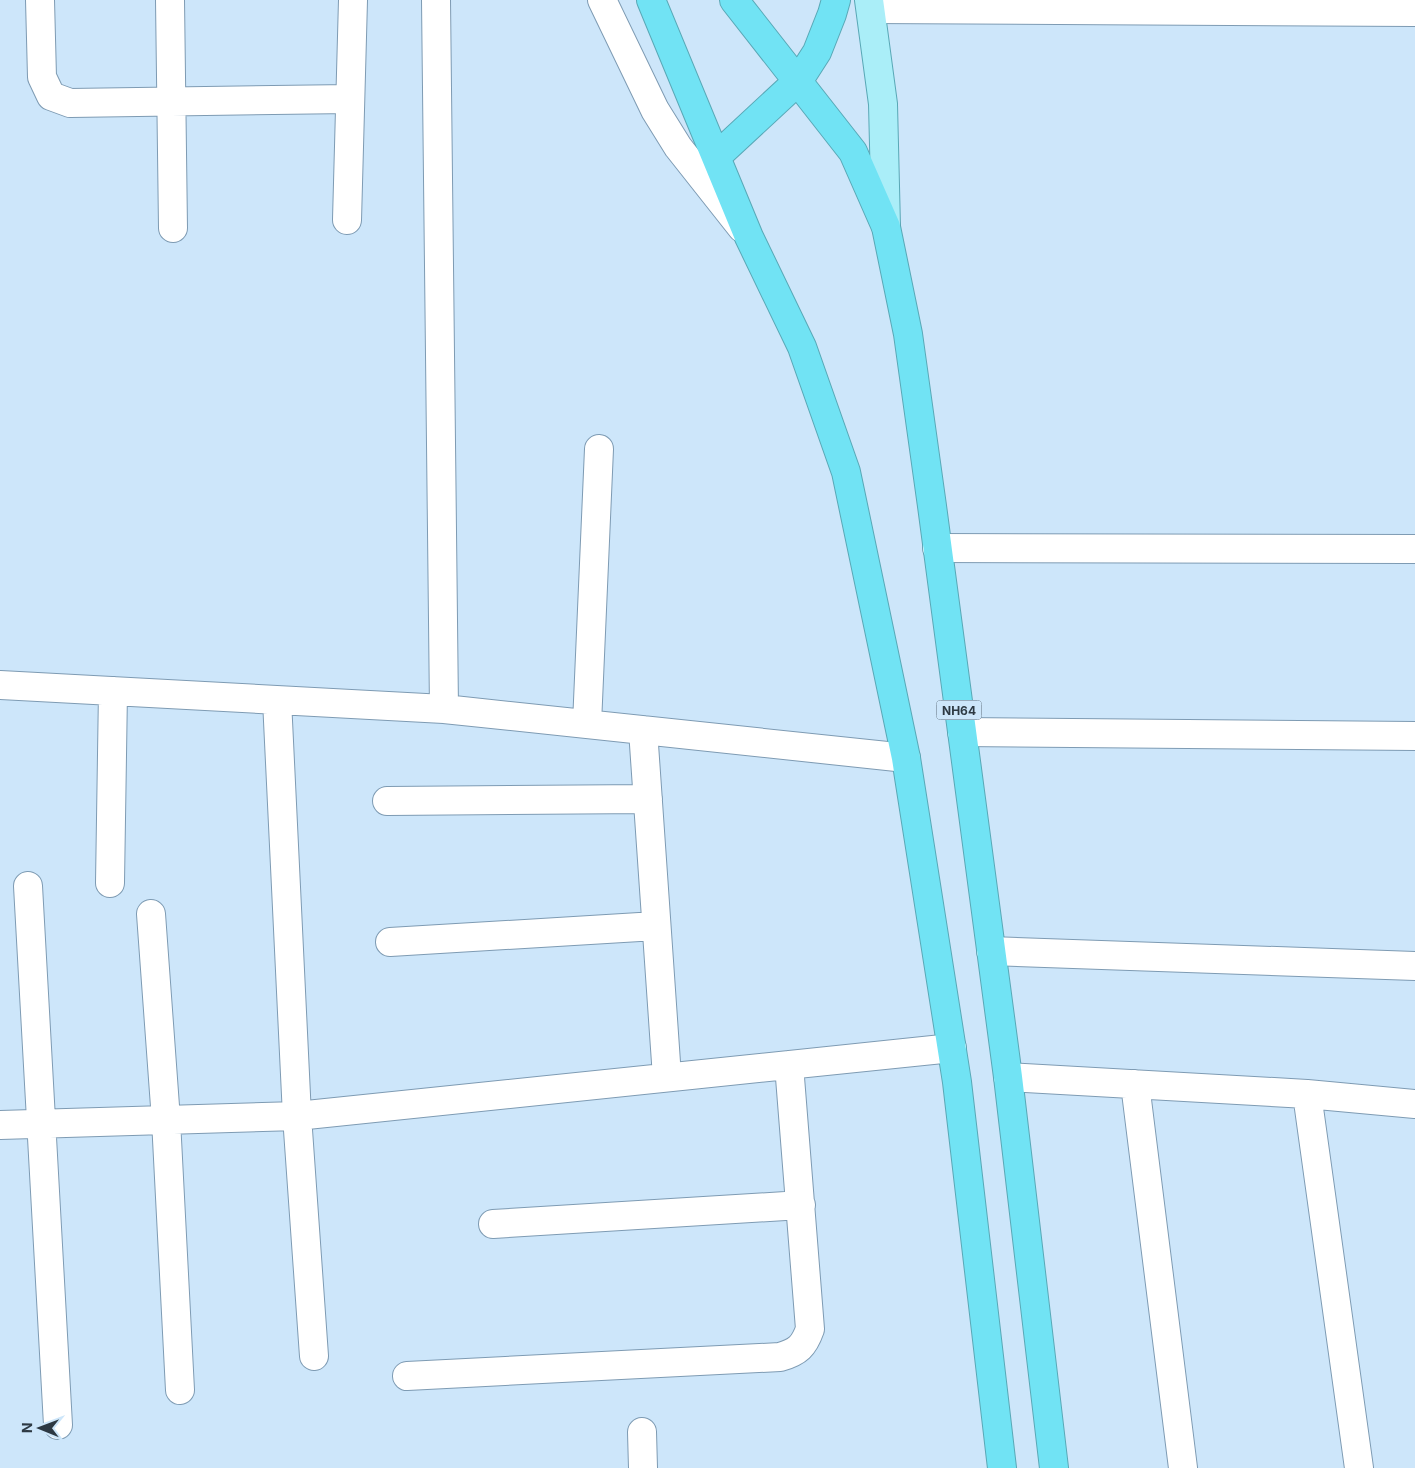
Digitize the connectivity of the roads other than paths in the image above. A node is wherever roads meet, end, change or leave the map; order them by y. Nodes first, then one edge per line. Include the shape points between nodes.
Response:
1 (40, 0) edge
2 (170, 0) edge
3 (353, 0) edge
4 (436, 0) edge
5 (602, 0) edge
6 (651, 0) edge
7 (734, 0) edge
8 (836, 0) edge
9 (870, 5) edge
10 (1007, 5) edge
11 (1138, 5) edge
12 (1263, 6) edge
13 (1403, 8) edge
14 (799, 80) junction
15 (350, 99) junction
16 (172, 101) junction
17 (716, 157) junction
18 (347, 220) dead end
19 (886, 227) junction
20 (173, 228) dead end
21 (749, 237) junction
22 (599, 449) dead end
23 (937, 548) junction
24 (1415, 549) edge
25 (0, 685) edge
26 (113, 691) junction
27 (277, 700) junction
28 (444, 709) junction
29 (587, 724) junction
30 (643, 730) junction
31 (962, 732) junction
32 (1415, 736) edge
33 (906, 758) junction
34 (648, 799) junction
35 (387, 800) dead end
36 (110, 883) dead end
37 (28, 886) dead end
38 (151, 914) dead end
39 (656, 926) junction
40 (390, 942) dead end
41 (991, 951) junction
42 (1415, 966) edge
43 (952, 1048) junction
44 (790, 1065) junction
45 (667, 1077) junction
46 (1008, 1077) junction
47 (1135, 1084) junction
48 (1307, 1094) junction
49 (1415, 1104) edge
50 (297, 1116) junction
51 (166, 1120) junction
52 (41, 1124) junction
53 (0, 1125) edge
54 (801, 1205) junction
55 (493, 1224) dead end
56 (314, 1356) dead end
57 (407, 1376) dead end
58 (180, 1390) dead end
59 (58, 1425) dead end
60 (642, 1432) dead end
61 (643, 1468) edge
62 (1002, 1468) edge
63 (1054, 1468) edge
64 (1183, 1468) edge
65 (1359, 1468) edge

1 - 16 street via 42,77 51,96 70,103
2 - 16 street
3 - 15 street
4 - 28 street
5 - 21 street via 655,110 678,147
6 - 17 highway
7 - 14 highway, NH64
8 - 14 highway via 817,52
9 - 10 street
9 - 19 main road via 883,104
10 - 11 street
11 - 12 street
12 - 13 street
14 - 17 highway
14 - 19 highway, NH64 via 853,152
15 - 16 street
15 - 18 street
16 - 20 street
17 - 21 highway
19 - 23 highway, NH64 via 908,334
21 - 33 highway via 802,347 846,472
22 - 29 street
23 - 24 street
23 - 31 highway, NH64
25 - 26 street
26 - 27 street
26 - 36 street
27 - 28 street
27 - 50 street
28 - 29 street
29 - 30 street
30 - 33 street
30 - 34 street
31 - 32 street
31 - 41 highway, NH64
33 - 43 highway
34 - 35 street
34 - 39 street
37 - 52 street
38 - 51 street
39 - 40 street
39 - 45 street
41 - 42 street
41 - 46 highway, NH64
43 - 44 street
43 - 62 highway
44 - 45 street
44 - 54 street
45 - 50 street
46 - 47 street
46 - 63 highway, NH64
47 - 48 street
47 - 64 street
48 - 49 street
48 - 65 street
50 - 51 street
50 - 56 street
51 - 52 street
51 - 58 street
52 - 53 street
52 - 59 street
54 - 55 street
54 - 57 street via 810,1328 805,1343 794,1353 780,1357
60 - 61 street

